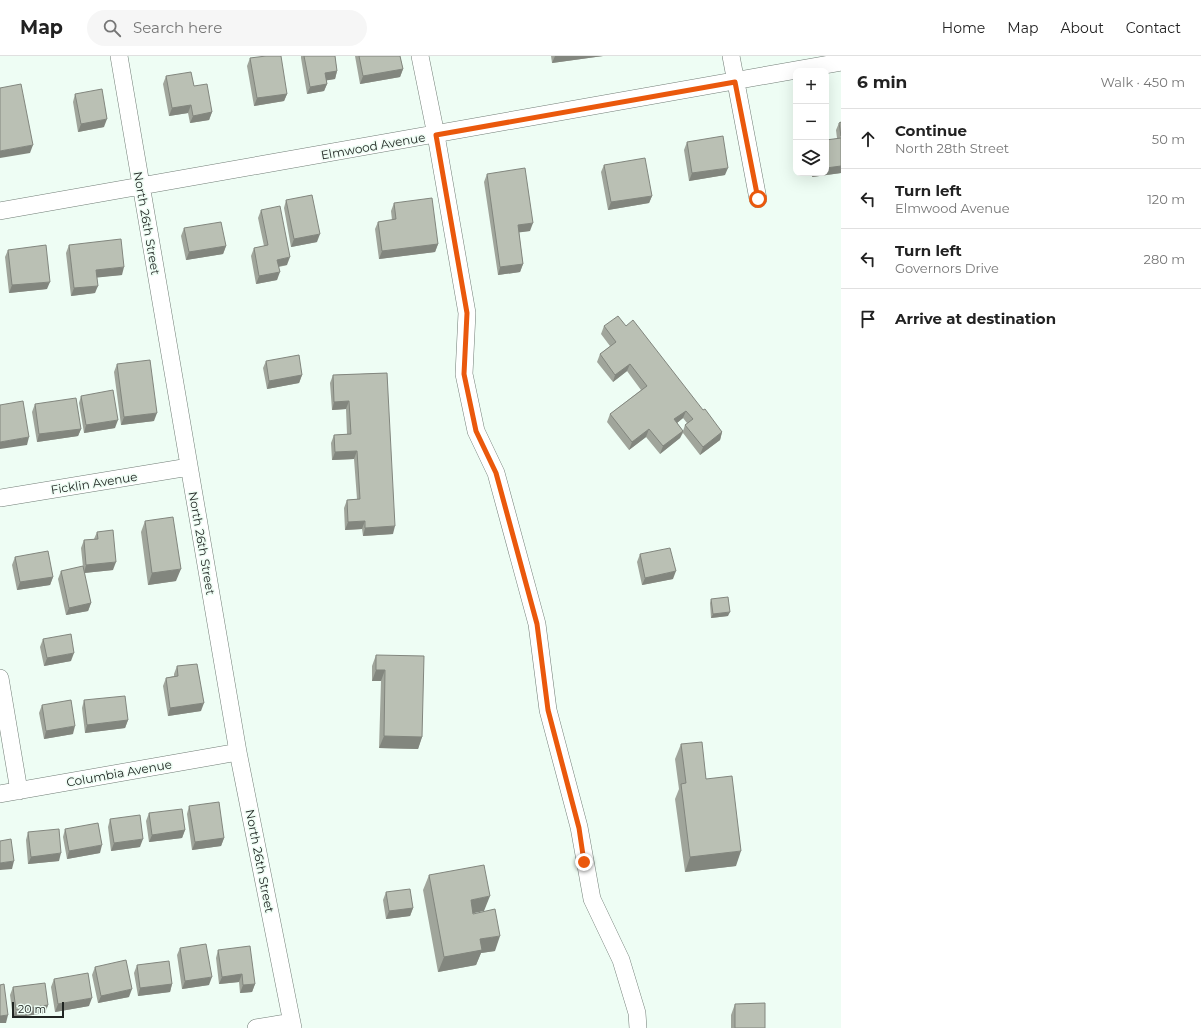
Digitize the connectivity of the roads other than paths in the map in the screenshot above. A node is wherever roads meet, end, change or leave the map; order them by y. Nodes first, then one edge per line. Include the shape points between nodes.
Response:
1 (119, 56) edge
2 (420, 56) edge
3 (731, 56) edge
4 (841, 62) edge
5 (735, 82) junction
6 (436, 135) junction
7 (141, 186) junction
8 (758, 199) dead end
9 (0, 211) edge
10 (189, 467) junction
11 (0, 498) edge
12 (0, 678) edge
13 (238, 752) junction
14 (19, 791) junction
15 (0, 794) edge
16 (292, 1025) edge
17 (256, 1028) edge
18 (638, 1028) edge

1 - 7 street, North 26th Street
2 - 6 street
3 - 5 street
4 - 5 street, Elmwood Avenue
5 - 6 street, Elmwood Avenue
5 - 8 street
6 - 7 street, Elmwood Avenue
6 - 18 street via 467,313 464,374 476,431 496,473 537,624 548,710 579,828 592,899 622,960 637,1013
7 - 9 street, Elmwood Avenue
7 - 10 street, North 26th Street
10 - 11 street, Ficklin Avenue
10 - 13 street, North 26th Street
12 - 14 street
13 - 14 street, Columbia Avenue
13 - 16 street, North 26th Street
14 - 15 street, Columbia Avenue
16 - 17 street

